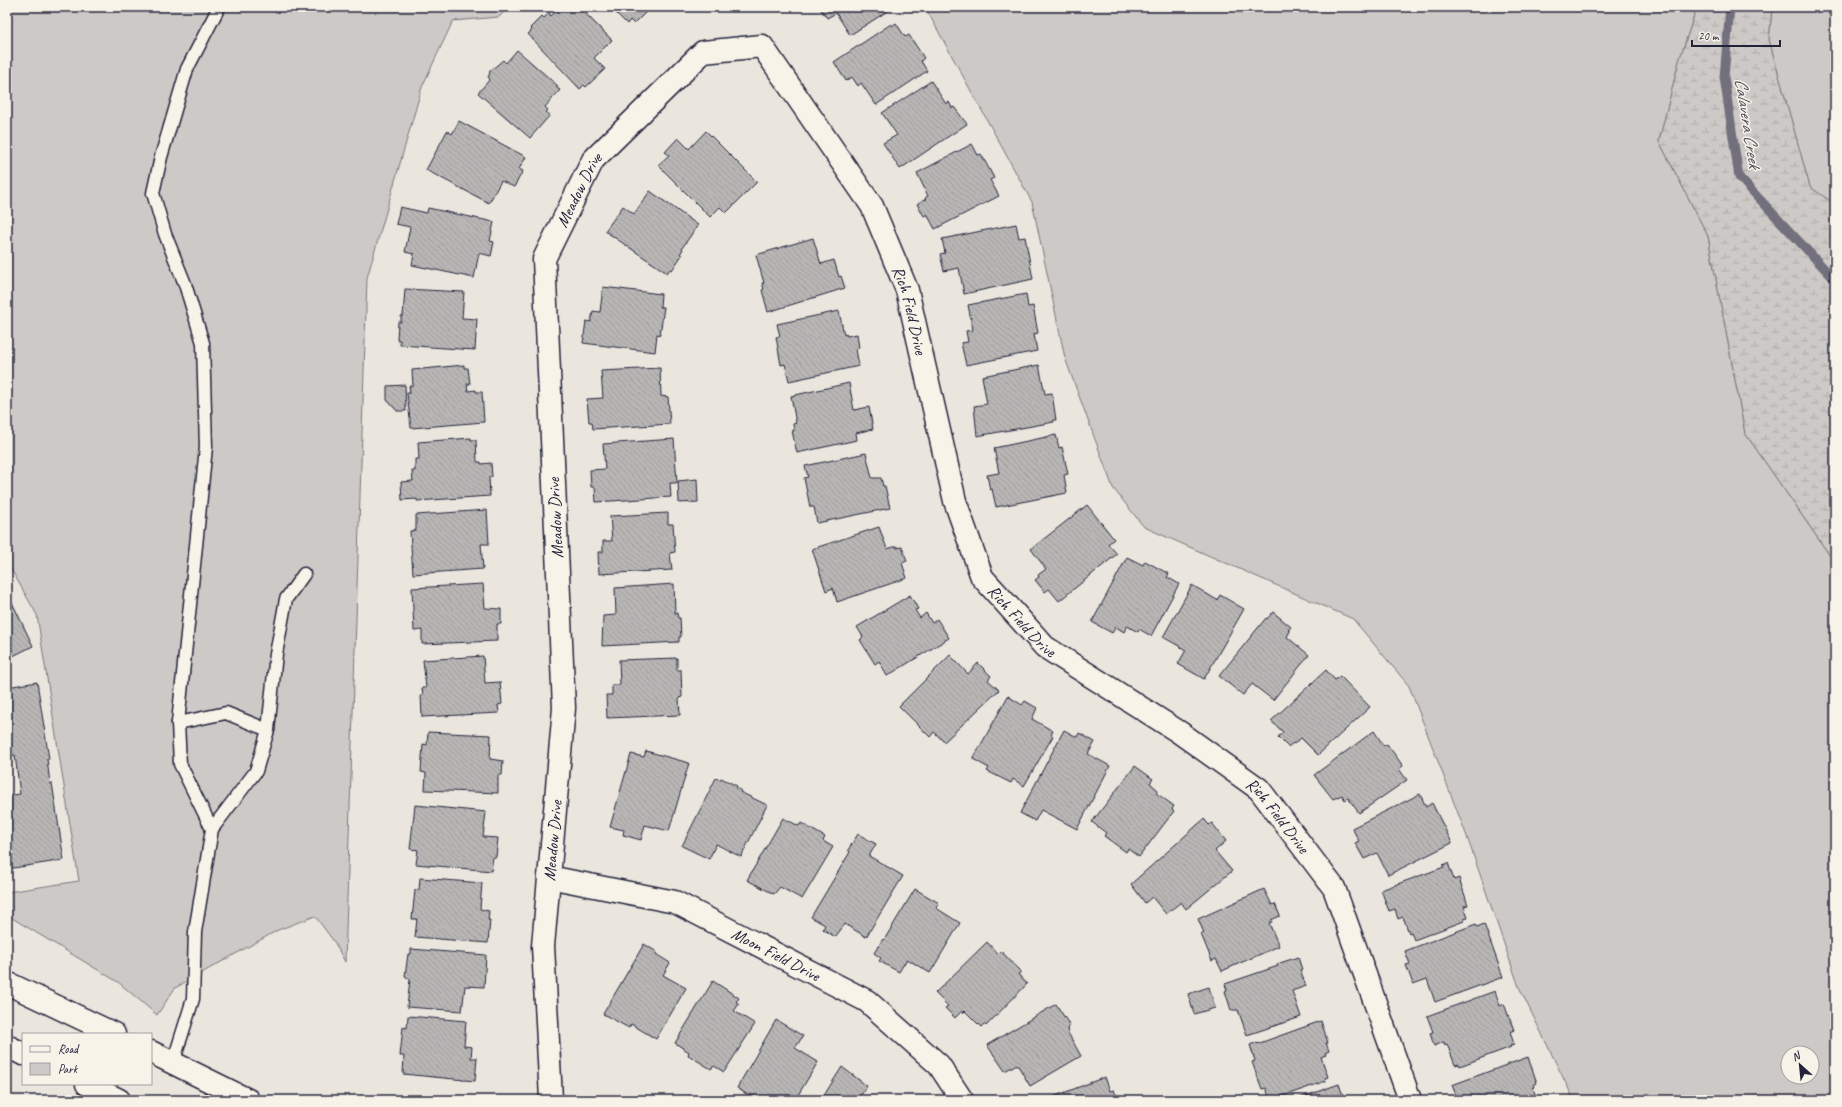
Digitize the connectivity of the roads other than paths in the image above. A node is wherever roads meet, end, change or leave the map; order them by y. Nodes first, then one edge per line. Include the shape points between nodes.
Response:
1 (219, 7) edge
2 (1833, 7) edge
3 (1835, 10) edge
4 (762, 46) joint
5 (304, 574) dead end
6 (178, 723) junction
7 (268, 730) junction
8 (212, 829) junction
9 (549, 877) junction
10 (7, 983) edge
11 (112, 1033) edge
12 (7, 1046) edge
13 (152, 1052) edge
14 (22, 1054) edge
15 (173, 1063) junction
16 (89, 1085) edge
17 (551, 1099) edge
18 (119, 1100) edge
19 (248, 1100) edge
20 (962, 1100) edge
21 (1410, 1100) edge

1 - 6 lane via 187,69 161,157 154,193 165,234 186,284 203,343 206,448
2 - 3 lane
4 - 9 street, Meadow Drive via 703,52 592,160 544,259 564,708
4 - 21 street, Rich Field Drive via 872,206 907,290 955,500 982,577 1045,647 1179,732 1260,789 1334,888
5 - 7 lane via 286,599 276,654
6 - 7 lane via 226,713
6 - 8 lane via 180,764
7 - 8 lane via 256,771
8 - 15 lane via 195,932 193,999
9 - 17 street, Meadow Drive via 543,946
9 - 20 street, Moon Field Drive via 675,902 867,1001 939,1065
10 - 11 street
12 - 14 street
13 - 15 street
15 - 19 street
16 - 18 street

